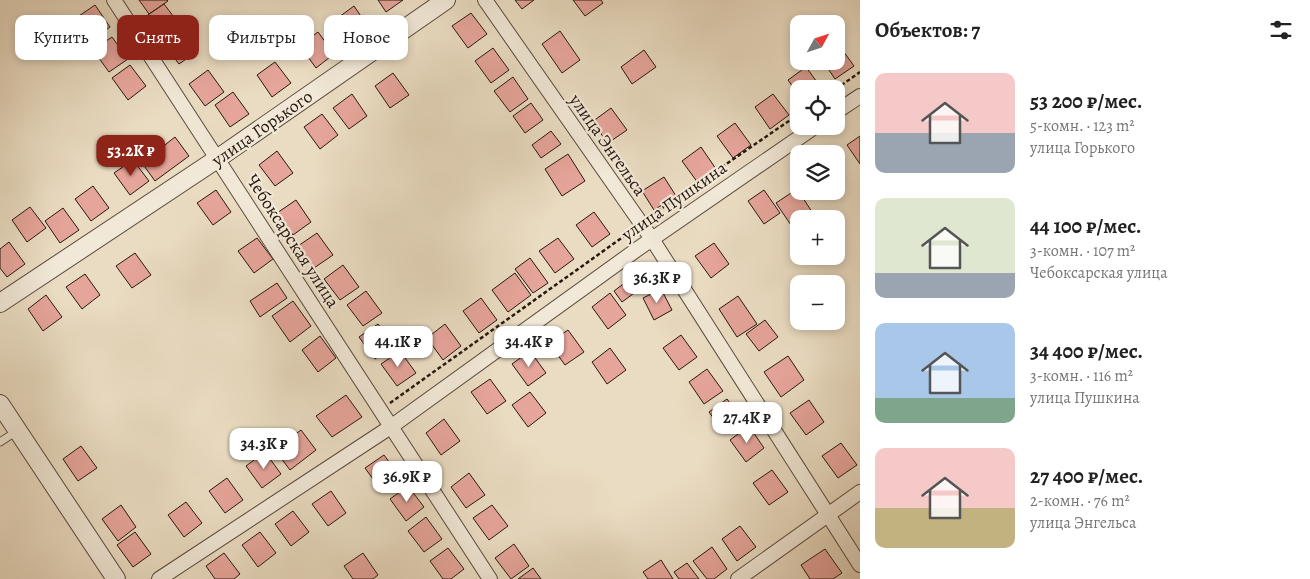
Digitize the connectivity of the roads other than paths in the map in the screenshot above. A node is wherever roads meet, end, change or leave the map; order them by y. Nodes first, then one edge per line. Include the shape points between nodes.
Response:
1 (114, 0) edge
2 (446, 0) edge
3 (485, 0) edge
4 (860, 96) edge
5 (845, 106) edge
6 (803, 135) edge
7 (217, 159) junction
8 (652, 239) junction
9 (0, 303) edge
10 (0, 404) edge
11 (392, 426) junction
12 (18, 431) junction
13 (0, 442) edge
14 (860, 492) edge
15 (827, 514) junction
16 (860, 565) edge
17 (116, 579) edge
18 (159, 579) edge
19 (490, 579) edge
20 (738, 579) edge

1 - 7 street, Чебоксарская улица
2 - 7 street, улица Горького
3 - 8 street, улица Энгельса
4 - 5 street
6 - 8 street, улица Пушкина
7 - 9 street, улица Горького
7 - 11 street, Чебоксарская улица
8 - 11 street, улица Пушкина
8 - 15 street, улица Энгельса
10 - 12 street
11 - 18 street, улица Пушкина
11 - 19 street, Чебоксарская улица
12 - 13 lane
12 - 17 street
14 - 15 street
15 - 16 street, улица Энгельса
15 - 20 street

